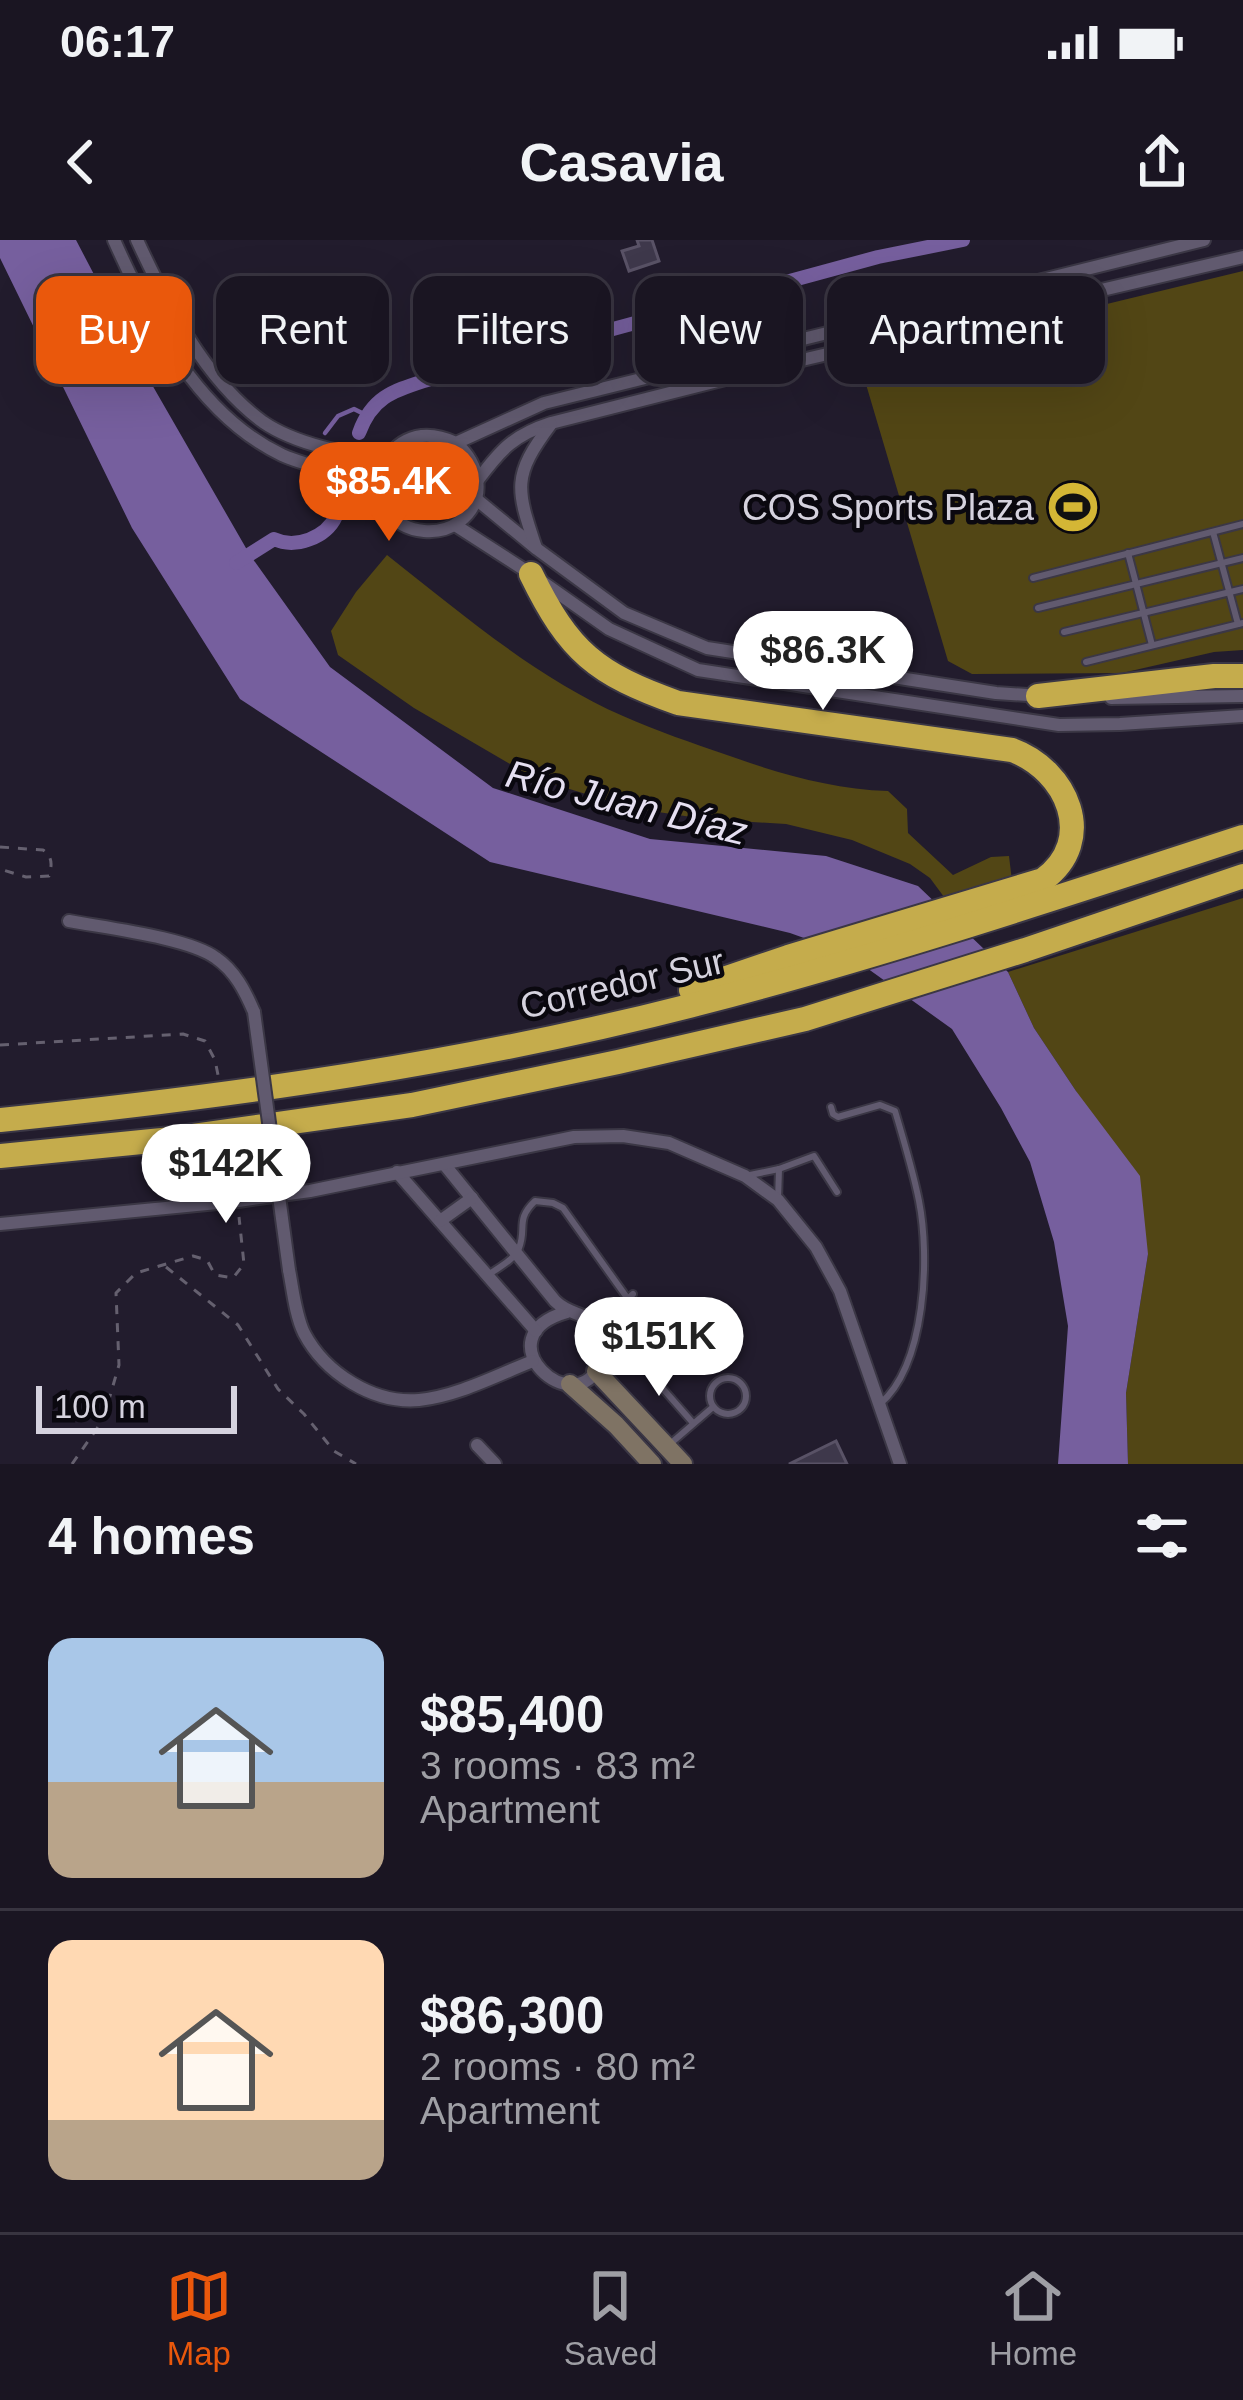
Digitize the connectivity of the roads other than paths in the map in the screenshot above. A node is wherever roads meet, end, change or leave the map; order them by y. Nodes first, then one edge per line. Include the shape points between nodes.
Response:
1 (114, 240) edge
2 (137, 240) edge
3 (1204, 240) edge
4 (1243, 257) edge
5 (1055, 276) edge
6 (1105, 289) edge
7 (827, 332) edge
8 (819, 334) junction
9 (827, 334) edge
10 (827, 354) edge
11 (551, 422) junction
12 (457, 442) junction
13 (387, 458) junction
14 (478, 480) junction
15 (380, 484) junction
16 (476, 499) junction
17 (1243, 524) edge
18 (455, 525) junction
19 (1213, 532) junction
20 (1128, 553) junction
21 (1243, 557) edge
22 (534, 561) junction
23 (1221, 563) junction
24 (1033, 578) dead end
25 (1136, 584) junction
26 (1243, 589) edge
27 (1228, 593) junction
28 (1038, 608) dead end
29 (1144, 614) junction
30 (1240, 624) edge
31 (1064, 632) dead end
32 (1152, 645) junction
33 (1086, 662) dead end
34 (1243, 676) edge
35 (1038, 696) junction
36 (1243, 696) edge
37 (1243, 716) edge
38 (1243, 837) edge
39 (1243, 876) edge
40 (1002, 905) junction
41 (69, 921) dead end
42 (831, 1107) dead end
43 (0, 1120) edge
44 (0, 1156) edge
45 (444, 1164) junction
46 (779, 1169) junction
47 (397, 1172) junction
48 (745, 1176) junction
49 (837, 1192) dead end
50 (472, 1198) junction
51 (778, 1200) junction
52 (440, 1221) junction
53 (0, 1224) edge
54 (518, 1254) junction
55 (488, 1275) junction
56 (631, 1297) junction
57 (567, 1312) junction
58 (597, 1328) junction
59 (536, 1331) junction
60 (533, 1361) junction
61 (596, 1371) junction
62 (570, 1384) junction
63 (880, 1404) junction
64 (713, 1407) junction
65 (693, 1423) junction
66 (477, 1445) dead end
67 (667, 1447) junction
68 (495, 1464) edge
69 (652, 1464) edge
70 (683, 1464) edge
71 (900, 1464) edge

1 - 15 street via 188,374 238,426 307,465
2 - 13 street via 192,344 238,401 267,425 314,444
3 - 5 street
4 - 6 street
7 - 8 street
8 - 9 street
8 - 12 street via 544,403
10 - 11 street
11 - 14 street via 506,445
11 - 22 street via 520,478
12 - 13 street via 426,434
12 - 14 street
13 - 15 street
14 - 16 street
15 - 18 street via 397,520 415,530
16 - 18 street
16 - 22 street
17 - 19 lane
18 - 22 street
19 - 20 lane
19 - 23 lane
20 - 24 lane
20 - 25 lane
21 - 23 lane
22 - 35 street via 624,613 707,648
22 - 37 street via 609,629 698,670 1059,724
22 - 40 highway via 551,616 581,653 632,687 678,703 1002,748 1042,765 1070,812 1067,851 1043,880
23 - 25 lane
23 - 27 lane
25 - 28 lane
25 - 29 lane
26 - 27 lane
27 - 29 lane
27 - 30 lane
29 - 31 lane
29 - 32 lane
30 - 32 lane
32 - 33 lane
34 - 35 highway
35 - 36 street
38 - 40 highway, Corredor Sur
39 - 44 highway, Corredor Sur via 805,1019 618,1063 412,1105
40 - 43 highway, Corredor Sur via 549,1038 167,1103
41 - 60 street, bridge via 195,946 237,979 254,1012 289,1270 303,1331 323,1360 364,1389 419,1400
42 - 63 lane via 838,1117 880,1105 895,1111 920,1204 921,1316 905,1370
45 - 47 street
45 - 48 street via 574,1137 623,1136 669,1143
45 - 50 street
46 - 48 lane
46 - 49 lane via 814,1156
46 - 51 lane
47 - 52 street
47 - 53 street via 310,1192
48 - 51 street
50 - 52 street
50 - 54 street
51 - 63 street via 840,1291
52 - 55 street
54 - 55 lane
54 - 56 lane via 525,1210 535,1201 553,1203
54 - 57 street
55 - 59 street
56 - 58 lane
56 - 65 lane via 650,1374
57 - 58 street
57 - 59 street
58 - 61 street via 604,1349
59 - 60 street
60 - 62 street via 542,1374
61 - 62 street
61 - 67 street
62 - 69 street
63 - 71 street
64 - 64 lane via 739,1411 743,1385 718,1381
64 - 65 lane
65 - 67 lane
66 - 68 street
67 - 70 street

